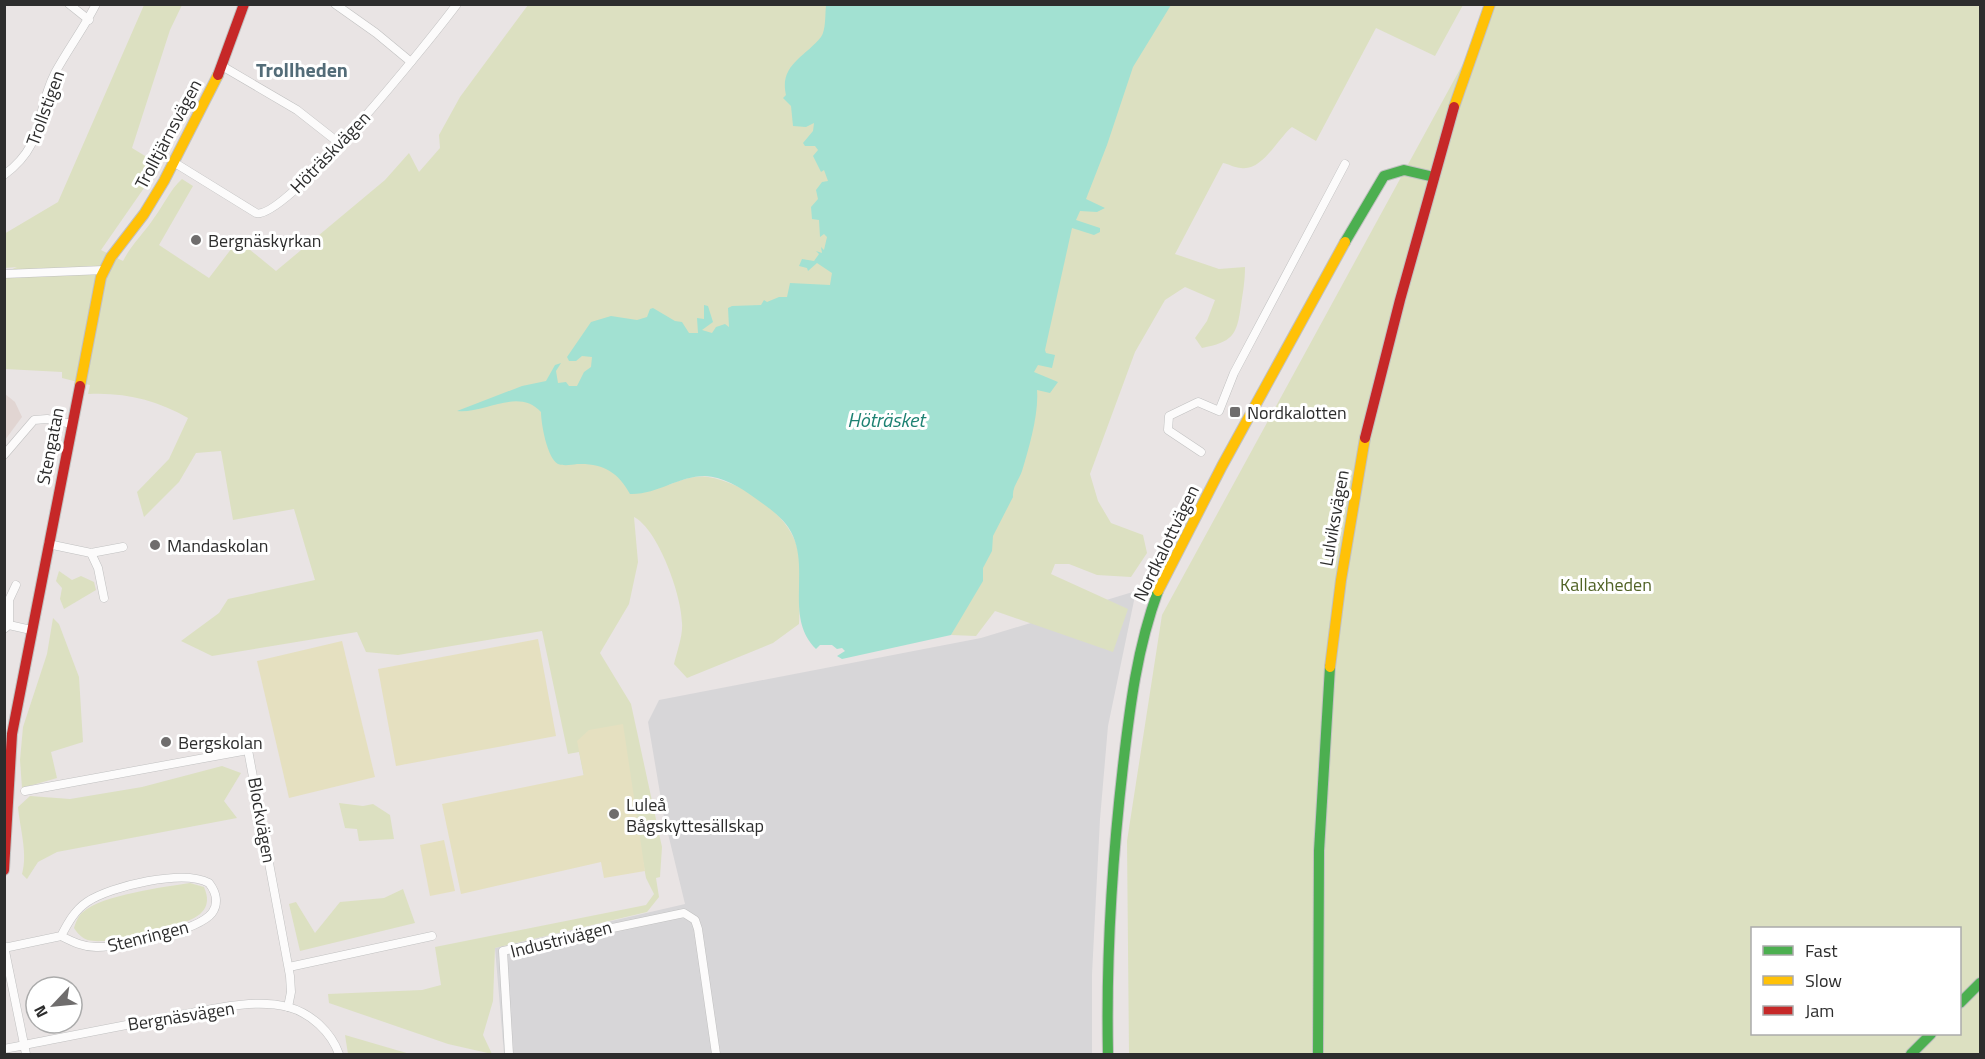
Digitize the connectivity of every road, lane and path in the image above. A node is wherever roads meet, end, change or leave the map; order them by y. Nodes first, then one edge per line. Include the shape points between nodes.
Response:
1 (69, 4) edge
2 (96, 4) edge
3 (244, 4) edge
4 (334, 4) edge
5 (457, 4) edge
6 (1490, 4) edge
7 (89, 20) junction
8 (411, 62) junction
9 (222, 66) junction
10 (339, 143) junction
11 (176, 163) junction
12 (1345, 164) dead end
13 (4, 175) edge
14 (1434, 177) junction
15 (104, 270) junction
16 (4, 274) edge
17 (72, 424) junction
18 (1201, 452) dead end
19 (4, 455) edge
20 (48, 544) junction
21 (123, 547) dead end
22 (91, 554) junction
23 (15, 585) dead end
24 (104, 598) dead end
25 (7, 627) edge
26 (31, 630) junction
27 (25, 791) dead end
28 (5, 826) edge
29 (4, 870) edge
30 (62, 936) junction
31 (432, 936) dead end
32 (5, 947) edge
33 (289, 967) junction
34 (1980, 983) edge
35 (1961, 1001) edge
36 (288, 1007) junction
37 (1930, 1035) edge
38 (23, 1045) junction
39 (4, 1049) edge
40 (26, 1054) edge
41 (339, 1054) edge
42 (509, 1054) edge
43 (716, 1054) edge
44 (1108, 1054) edge
45 (1318, 1054) edge
46 (1911, 1054) edge

1 - 7 street
2 - 7 street, Trollstigen
3 - 9 street, Trolltjärnsvägen
4 - 8 street
5 - 8 street, Höträskvägen
6 - 14 street, Lulviksvägen
7 - 13 street, Trollstigen via 50,84 31,148
8 - 10 street, Höträskvägen
9 - 10 street via 297,110
9 - 11 street, Trolltjärnsvägen
10 - 11 street, Höträskvägen via 305,180 263,214
11 - 15 street, Trolltjärnsvägen
12 - 18 street via 1234,373 1219,411 1198,402 1169,416 1168,430
14 - 44 street, Nordkalottvägen via 1399,169 1378,182 1160,586 1138,655 1122,767 1112,900
14 - 45 street, Lulviksvägen via 1371,410 1336,616 1319,820
15 - 16 street
15 - 17 street, Stengatan
17 - 19 street via 34,420
17 - 20 street, Stengatan
20 - 22 street
20 - 26 street, Stengatan
21 - 22 street
22 - 24 street
23 - 25 street via 9,600
25 - 26 street
26 - 28 street, Stengatan via 12,734
27 - 33 street, Blockvägen via 248,750
28 - 29 street, Stengatan
30 - 30 street, Stenringen via 74,914 87,902 116,891 190,877 209,883 216,895 209,915 177,931 99,948 81,946
30 - 32 street
31 - 33 street
32 - 38 street
33 - 36 street, Blockvägen
34 - 35 street
36 - 38 street, Bergnäsvägen via 215,1009
36 - 41 street, Bergnäsvägen via 315,1022 332,1038
37 - 46 street
38 - 39 street, Bergnäsvägen
38 - 40 street
42 - 43 street, Industrivägen via 502,955 506,949 684,913 695,920 700,941

